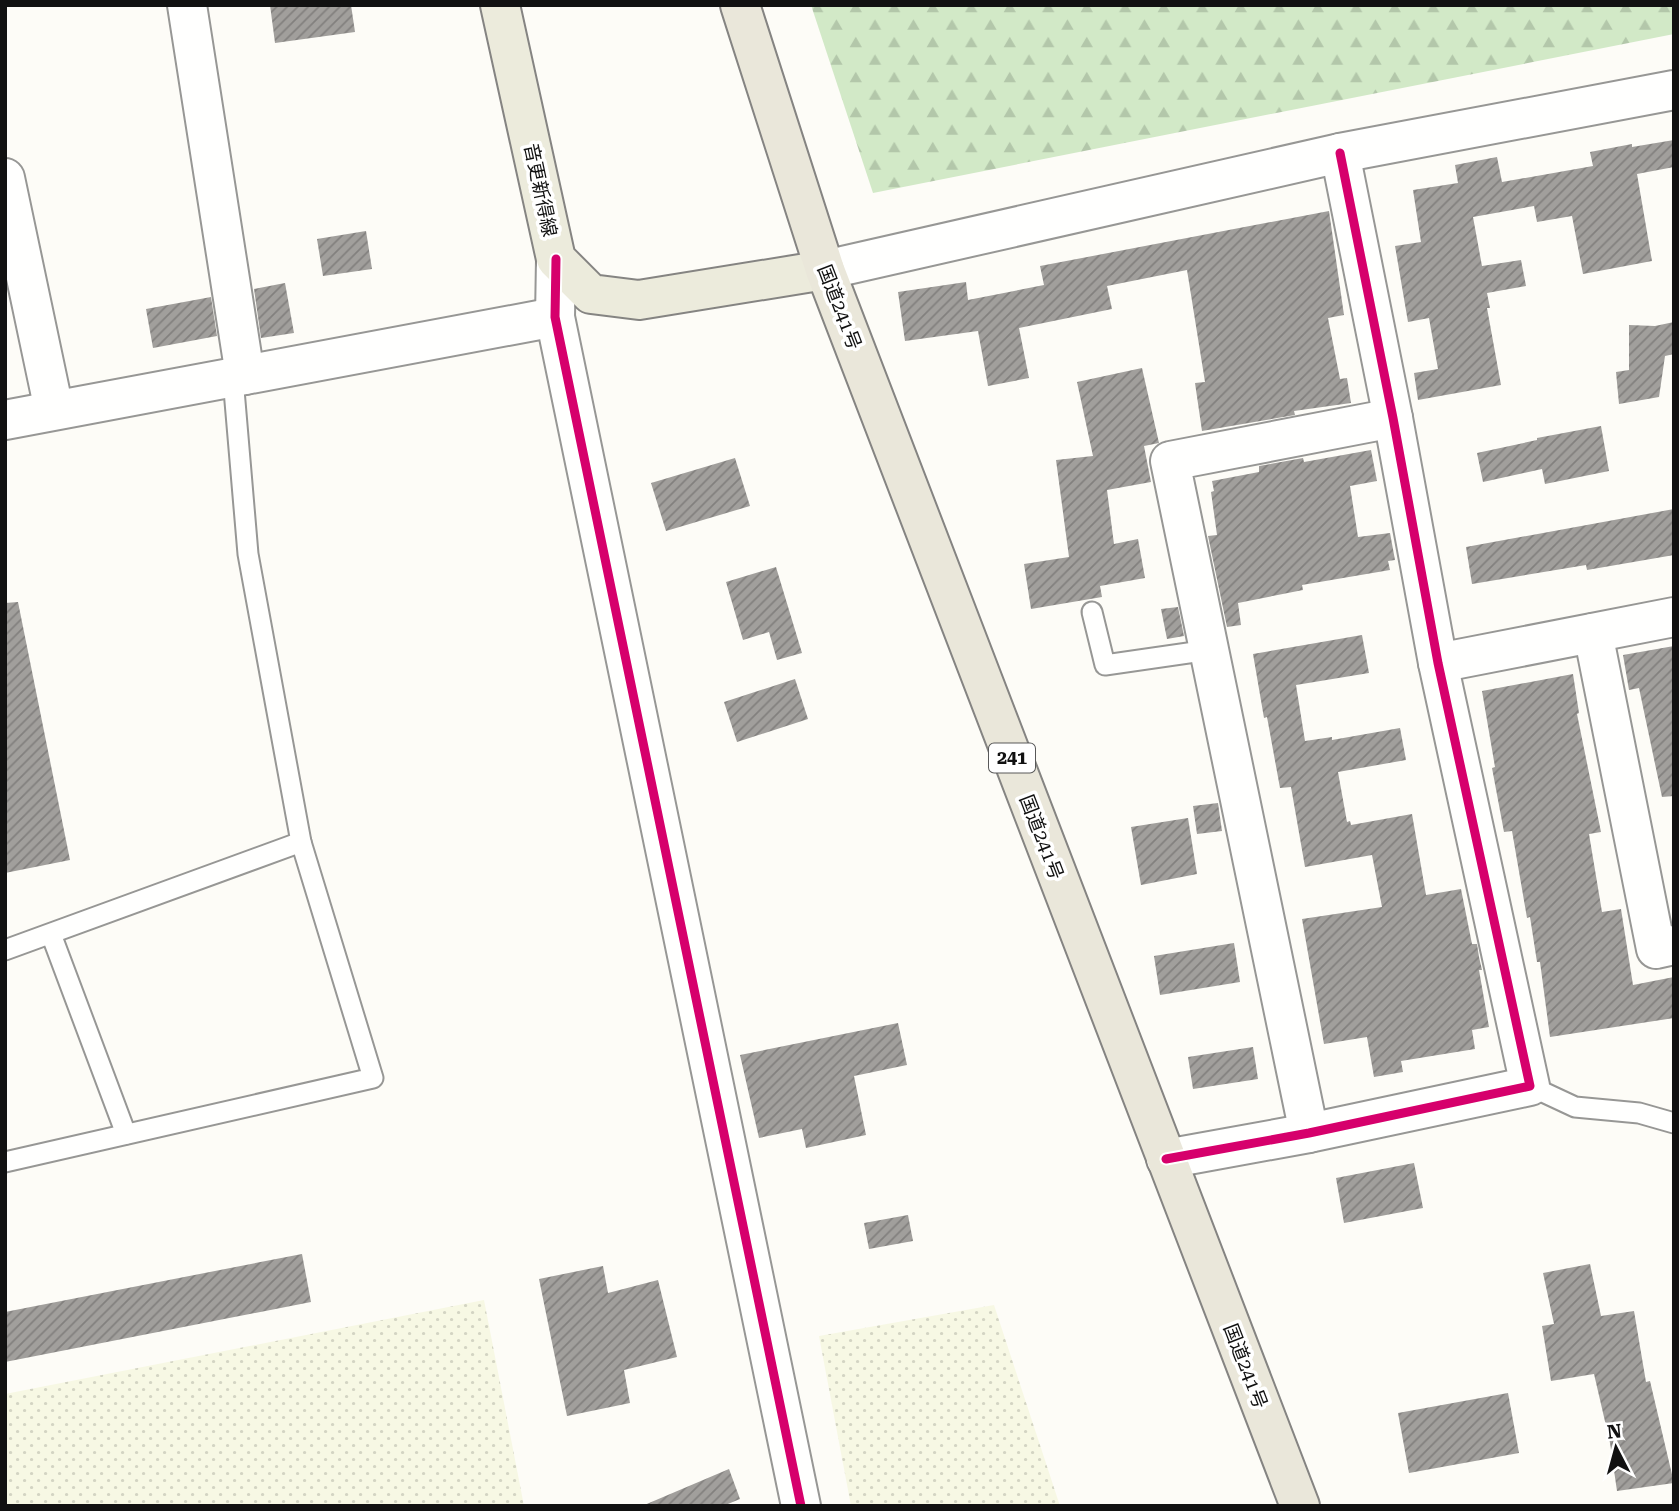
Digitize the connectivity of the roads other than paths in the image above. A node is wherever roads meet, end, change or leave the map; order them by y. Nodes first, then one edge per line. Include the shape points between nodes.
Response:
1 (187, 5) edge
2 (500, 5) edge
3 (740, 5) edge
4 (1674, 90) edge
5 (1340, 153) junction
6 (5, 178) edge
7 (556, 259) junction
8 (825, 270) junction
9 (555, 317) junction
10 (239, 377) junction
11 (54, 411) junction
12 (1393, 418) junction
13 (5, 420) edge
14 (1092, 612) dead end
15 (1674, 617) edge
16 (1592, 633) junction
17 (1209, 650) junction
18 (1438, 663) junction
19 (302, 842) junction
20 (51, 934) junction
21 (1674, 945) edge
22 (5, 950) edge
23 (1530, 1086) junction
24 (1674, 1123) edge
25 (1309, 1133) junction
26 (126, 1134) junction
27 (1166, 1159) junction
28 (5, 1161) edge
29 (801, 1506) edge
30 (1300, 1506) edge

1 - 10 street
2 - 7 main road, 音更新得線
3 - 8 highway, 国道241号 / 241
4 - 5 street
5 - 8 street
5 - 12 street
6 - 11 street
7 - 8 main road, 音更新得線 via 592,294 639,300
7 - 9 street
8 - 27 highway, 国道241号 / 241
9 - 10 street
9 - 29 street
10 - 11 street
10 - 19 lane via 248,554
11 - 13 street
12 - 17 street via 1170,461
12 - 18 street
14 - 17 lane via 1105,665
15 - 16 street
16 - 18 street
16 - 21 street via 1656,949
17 - 25 street
18 - 23 street
19 - 20 lane
19 - 26 lane via 373,1078
20 - 22 lane
20 - 26 lane
23 - 24 lane via 1575,1107 1639,1113
23 - 25 street
25 - 27 street
26 - 28 lane
27 - 30 highway, 国道241号 / 241

